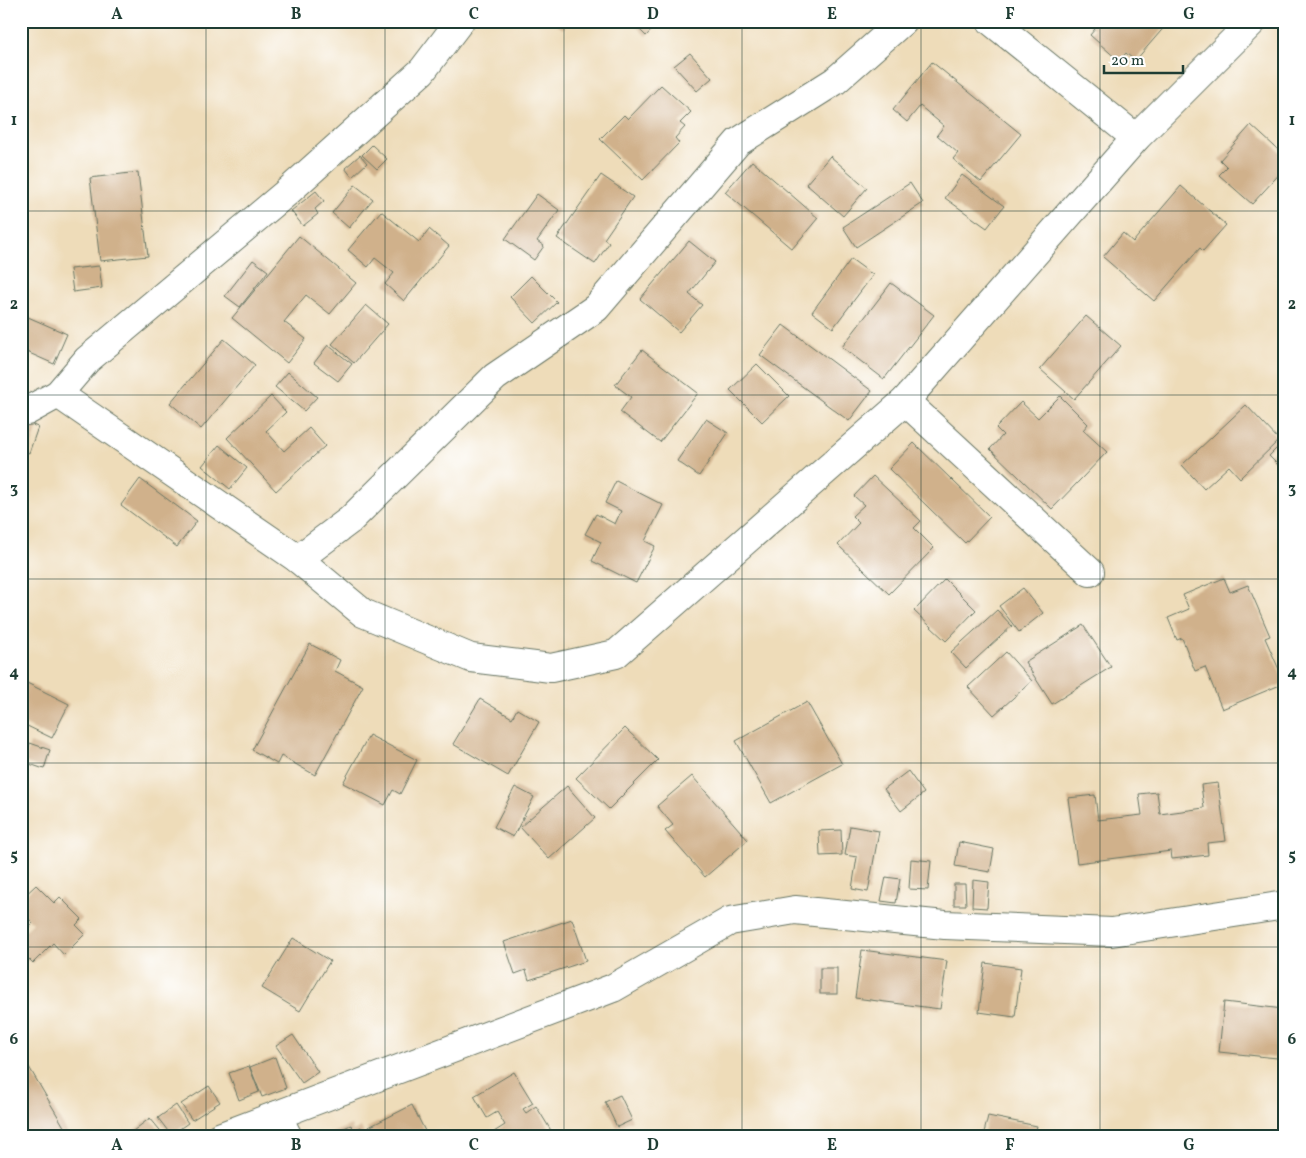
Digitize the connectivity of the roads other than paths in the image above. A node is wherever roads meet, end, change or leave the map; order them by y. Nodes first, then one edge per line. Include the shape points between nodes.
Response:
1 (460, 21) edge
2 (903, 21) edge
3 (991, 21) edge
4 (1253, 21) edge
5 (1136, 138) junction
6 (58, 394) junction
7 (905, 401) junction
8 (21, 412) edge
9 (298, 559) junction
10 (1090, 572) dead end
11 (1285, 905) edge
12 (283, 1126) edge
13 (218, 1137) edge

1 - 6 street via 422,71 285,194 87,360
2 - 9 street via 835,81 738,142 596,308 495,377 350,520
3 - 5 street
4 - 5 street
5 - 7 street
6 - 8 street
6 - 9 street
7 - 9 street via 616,654 551,668 471,658 362,613
7 - 10 street
11 - 12 street via 1112,932 945,925 795,910 730,921 614,988
12 - 13 street

